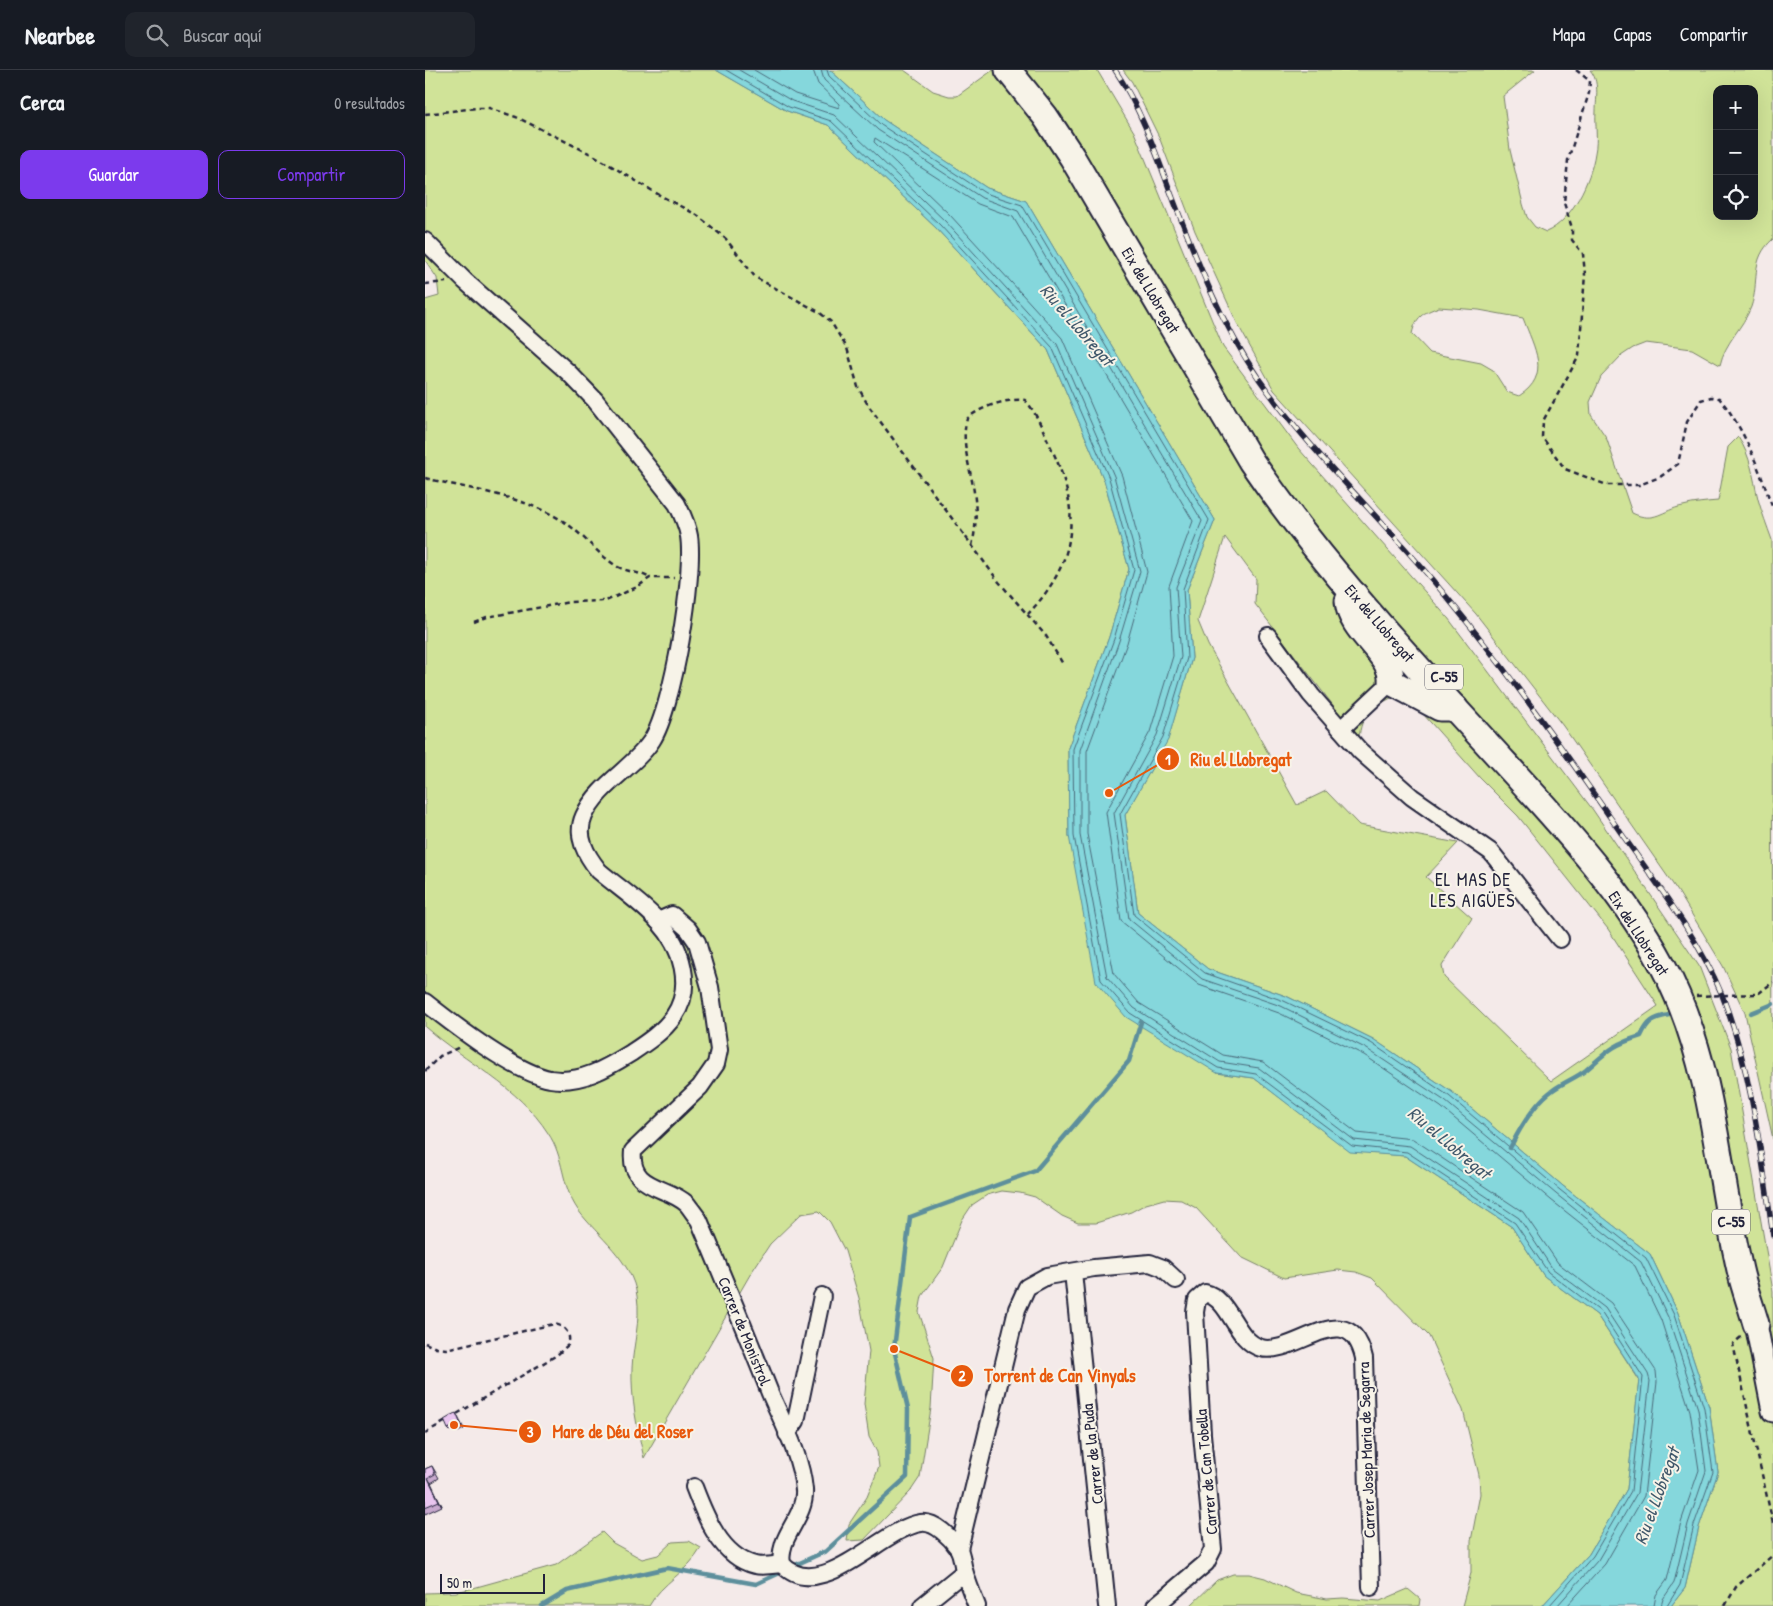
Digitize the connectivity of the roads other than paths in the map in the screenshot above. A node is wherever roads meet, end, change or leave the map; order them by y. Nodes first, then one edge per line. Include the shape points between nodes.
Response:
1 (1009, 70) edge
2 (1023, 70) edge
3 (425, 242) edge
4 (1355, 595) junction
5 (1268, 636) dead end
6 (1391, 682) junction
7 (1455, 708) junction
8 (1341, 729) junction
9 (658, 921) junction
10 (1560, 940) dead end
11 (425, 1002) edge
12 (1073, 1272) junction
13 (1176, 1280) dead end
14 (823, 1296) dead end
15 (1195, 1312) joint
16 (1756, 1324) junction
17 (1773, 1411) edge
18 (787, 1434) junction
19 (694, 1487) dead end
20 (959, 1549) junction
21 (782, 1564) junction
22 (964, 1572) junction
23 (1371, 1587) dead end
24 (922, 1606) edge
25 (977, 1606) edge
26 (1107, 1606) edge
27 (1155, 1606) edge

1 - 4 highway, Eix del Llobregat / C-55 via 1072,157 1251,462
2 - 16 highway, Eix del Llobregat / C-55 via 1099,179 1257,449 1295,504 1395,622 1577,825 1654,929 1691,996 1719,1069 1747,1236
3 - 9 street via 569,372 595,400 655,474 677,504 686,524 690,551 688,578 673,677 661,724 647,747 591,803 581,826 582,842 591,862
4 - 6 highway via 1348,602 1349,609 1357,627 1389,670
4 - 7 highway, Eix del Llobregat / C-55
5 - 8 street
6 - 7 highway via 1440,708
6 - 8 street
7 - 16 highway, Eix del Llobregat / C-55 via 1536,797 1630,913 1659,959 1676,994 1709,1092 1740,1270
8 - 10 street via 1387,778 1491,852
9 - 11 street via 680,957 684,976 678,1009 669,1023 638,1048 598,1071 578,1078 561,1080 523,1069
9 - 18 street, Carrer de Monistrol via 672,915 697,942 710,987 719,1050 716,1064 700,1087 633,1151 633,1167 642,1180 686,1204 699,1220
12 - 13 street via 1151,1263 1163,1268
12 - 20 street via 1034,1281 1021,1295
12 - 26 street, Carrer de la Puda
14 - 18 street via 796,1421
15 - 23 street, Carrer Josep Maria de Segarra via 1197,1300 1205,1292 1211,1294 1249,1341 1260,1348 1271,1348 1324,1330 1337,1329 1347,1332 1357,1341 1363,1358
15 - 27 street, Carrer de Can Tobella via 1213,1549 1206,1563
16 - 17 main road, Eix del Llobregat / C-55
18 - 21 street, Carrer de Monistrol via 802,1478 804,1500 781,1547
19 - 21 street via 712,1528 732,1552 754,1565
20 - 21 street via 937,1527 923,1522 822,1583 803,1583 790,1575
20 - 22 street
22 - 24 street
22 - 25 street

